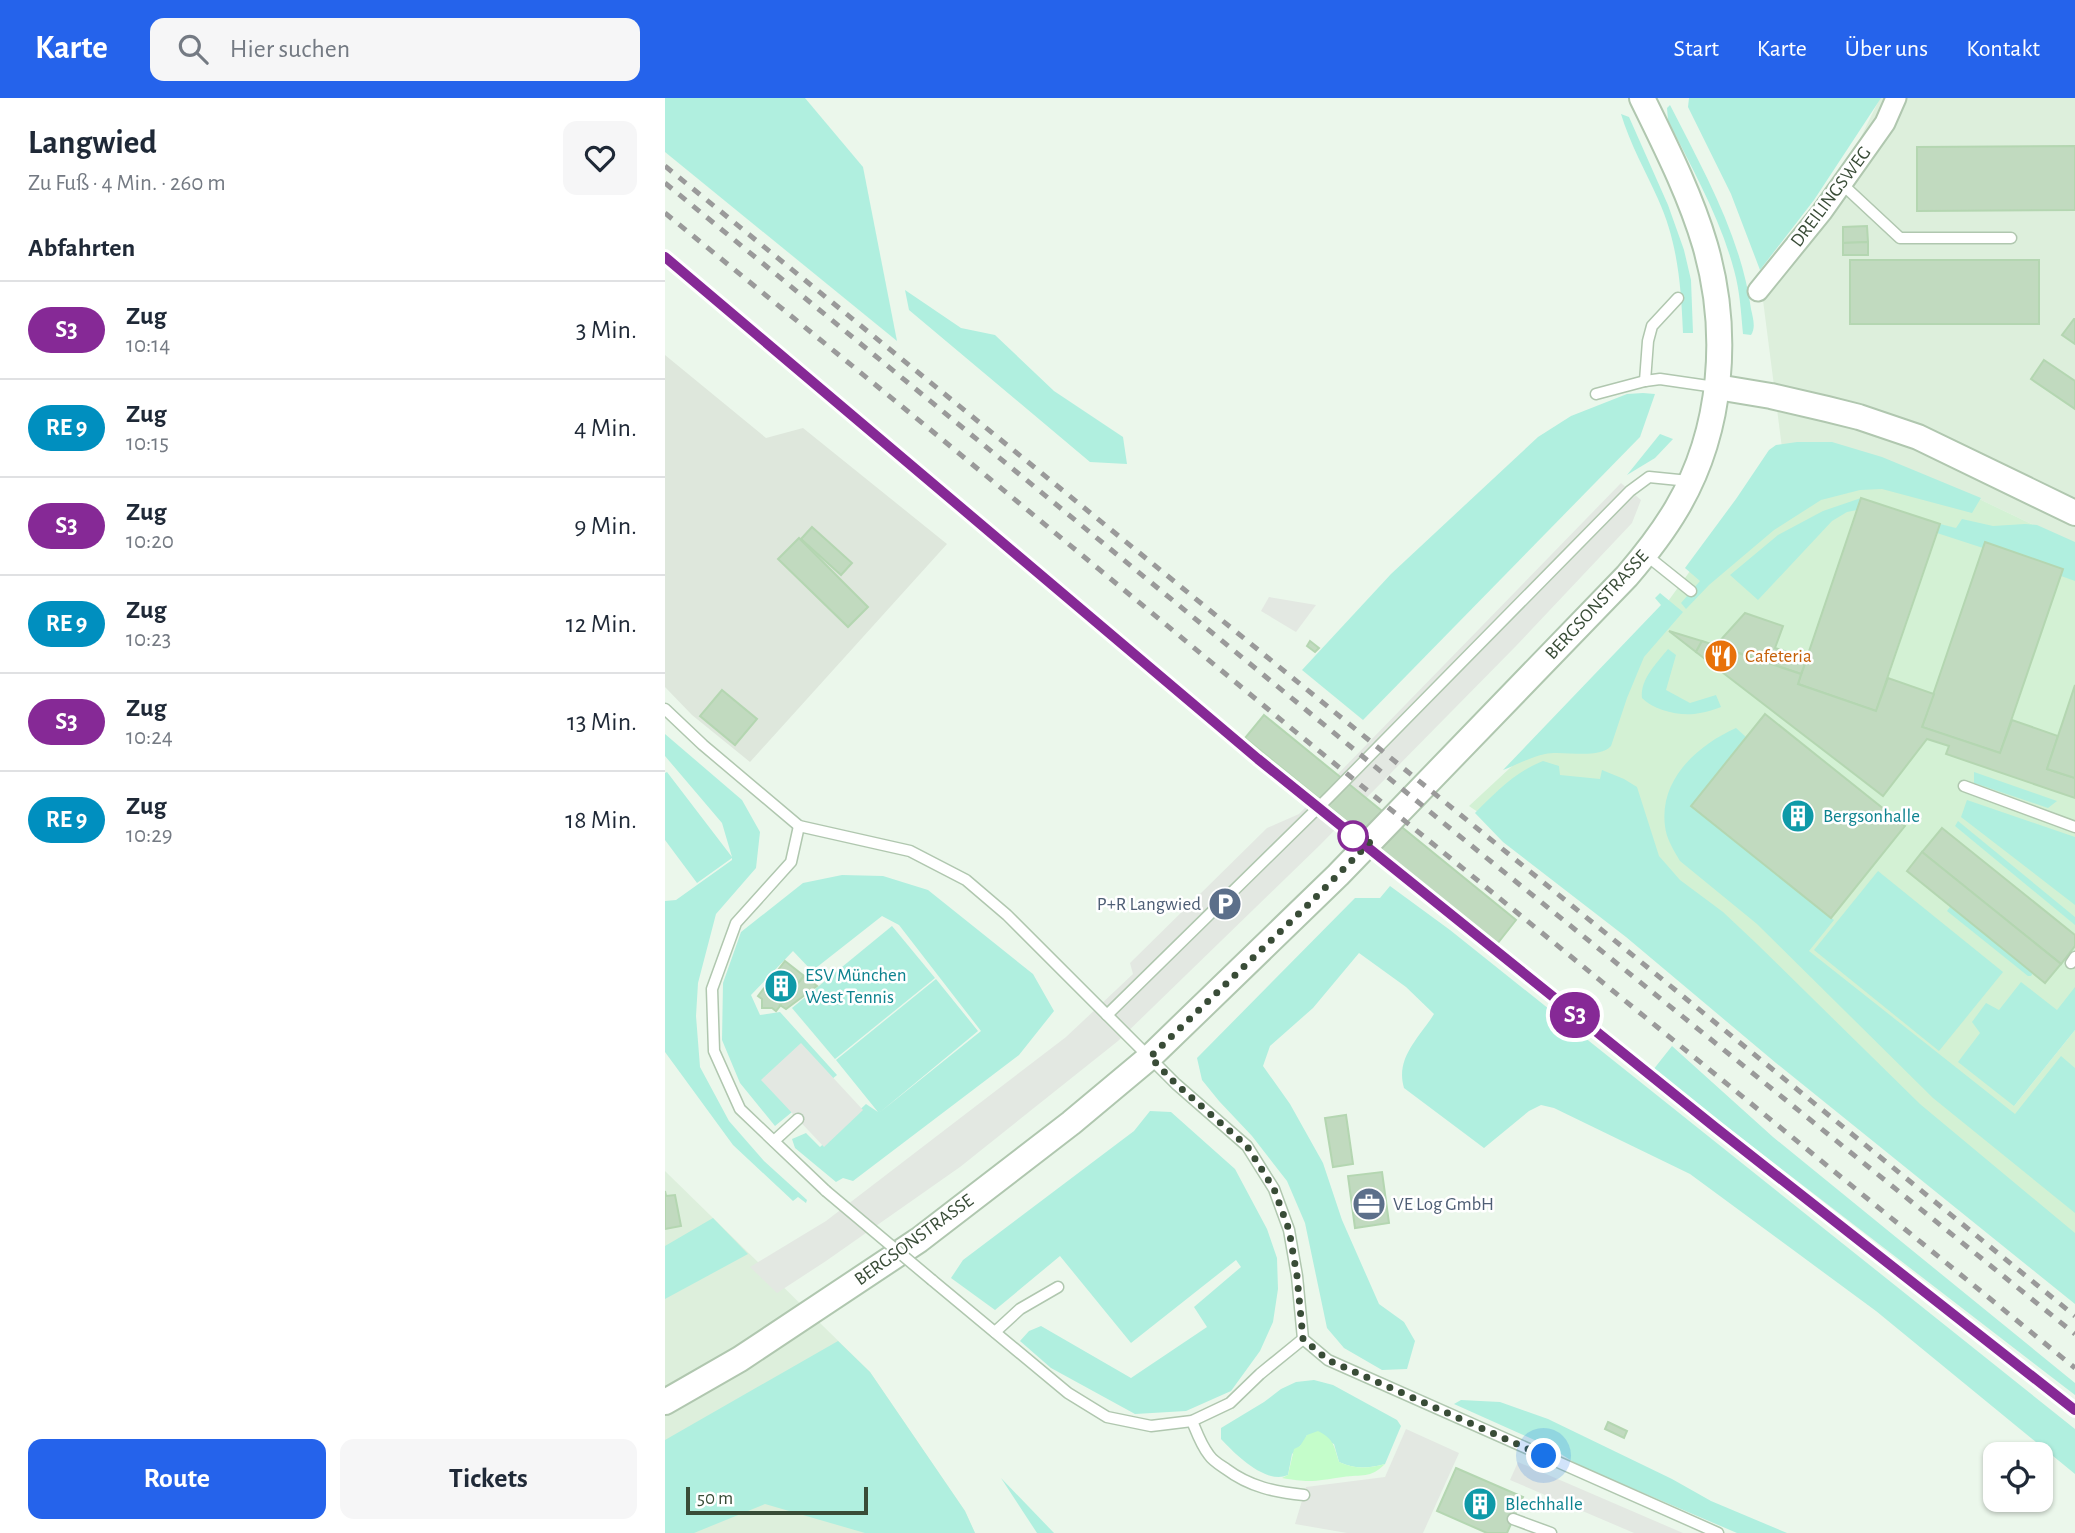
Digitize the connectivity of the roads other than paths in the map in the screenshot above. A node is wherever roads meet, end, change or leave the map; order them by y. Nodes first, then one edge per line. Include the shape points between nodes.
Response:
1 (1896, 98) edge
2 (1644, 99) edge
3 (1842, 184) junction
4 (2011, 238) dead end
5 (1758, 291) dead end
6 (1678, 298) dead end
7 (1645, 381) junction
8 (1717, 387) junction
9 (1596, 394) dead end
10 (1690, 481) junction
11 (2075, 513) edge
12 (1646, 555) junction
13 (1691, 591) dead end
14 (665, 709) edge
15 (1964, 786) dead end
16 (799, 826) junction
17 (2075, 827) edge
18 (1107, 1015) junction
19 (1150, 1057) junction
20 (797, 1119) dead end
21 (774, 1141) junction
22 (1058, 1287) dead end
23 (995, 1332) junction
24 (1303, 1339) junction
25 (665, 1402) edge
26 (1192, 1421) junction
27 (1304, 1495) dead end
28 (1513, 1519) dead end
29 (1551, 1533) edge
30 (1718, 1533) edge

1 - 3 street, DREILINGSWEG via 1885,123
2 - 8 street, BERGSONSTRASSE via 1705,244 1719,316
3 - 4 lane via 1900,238
3 - 5 street, DREILINGSWEG
6 - 7 lane via 1652,327
7 - 8 lane via 1669,379
7 - 9 lane
8 - 10 street, BERGSONSTRASSE via 1707,438
8 - 11 street via 1827,409 1918,437
10 - 12 street, BERGSONSTRASSE
10 - 18 lane via 1649,477 1630,491
12 - 13 lane
12 - 19 street, BERGSONSTRASSE via 1329,884
14 - 16 lane
15 - 17 lane
16 - 18 lane via 910,851 965,880 1007,915
16 - 21 lane via 791,862 736,923 712,989 714,1051 740,1108
18 - 19 lane
19 - 24 lane via 1247,1146 1274,1189 1289,1230
19 - 25 street, BERGSONSTRASSE via 919,1240 740,1359
20 - 21 lane
21 - 23 lane, bridge via 826,1191
22 - 23 lane via 1020,1309
23 - 26 lane via 1068,1393 1107,1417 1151,1426
24 - 26 lane via 1230,1403
24 - 30 lane via 1328,1360
26 - 27 lane via 1211,1458 1230,1473 1276,1492
28 - 29 lane

